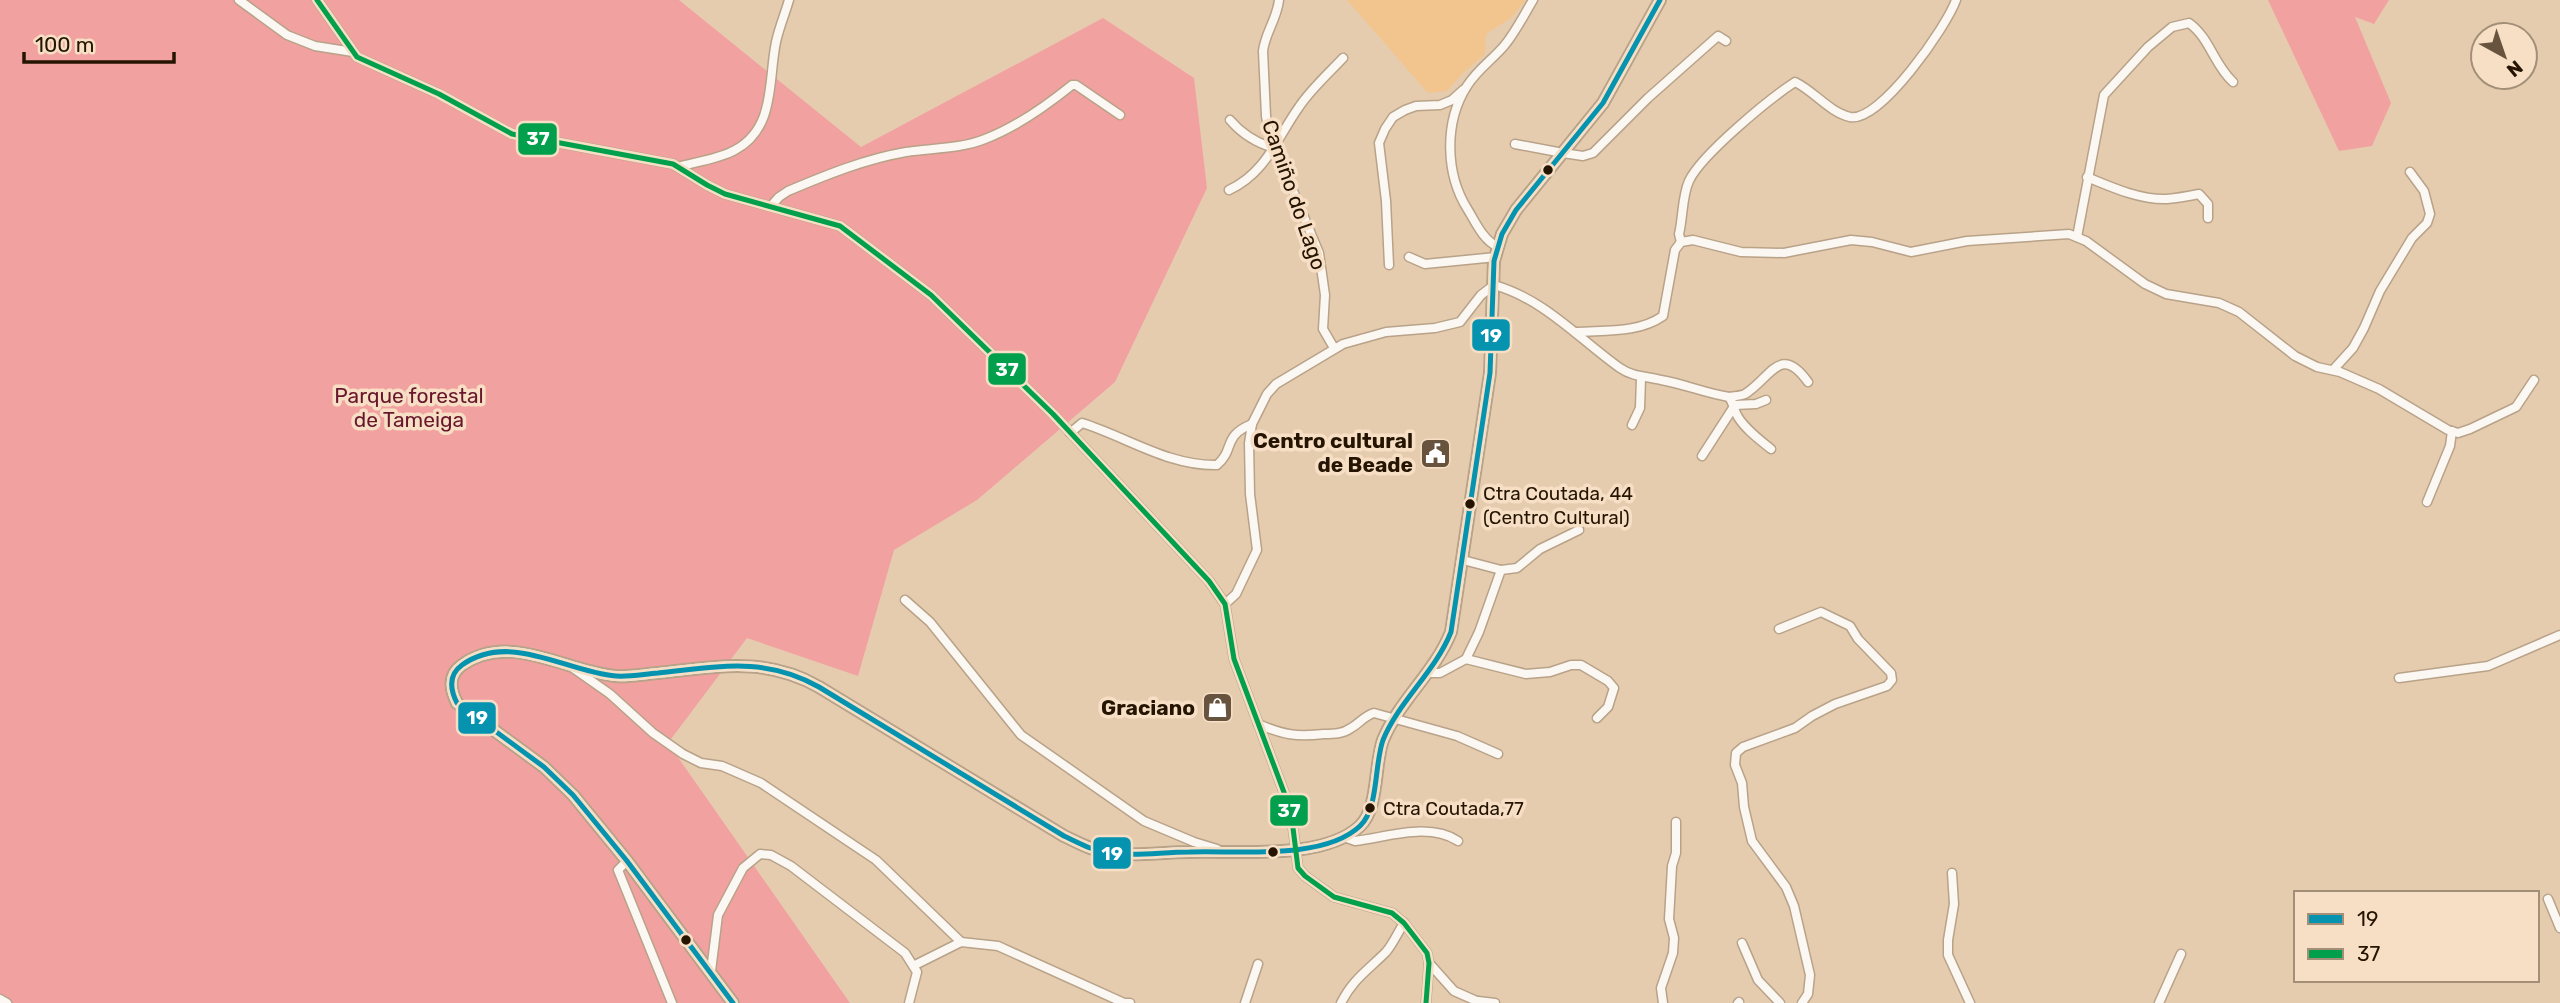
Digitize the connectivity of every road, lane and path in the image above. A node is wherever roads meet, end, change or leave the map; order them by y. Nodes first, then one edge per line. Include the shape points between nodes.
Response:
1 (239, 0) edge
2 (317, 0) edge
3 (789, 0) edge
4 (1279, 0) edge
5 (1533, 0) edge
6 (1660, 0) edge
7 (1956, 0) edge
8 (1726, 41) dead end
9 (353, 52) junction
10 (1343, 58) dead end
11 (2233, 82) dead end
12 (1465, 88) junction
13 (1120, 115) dead end
14 (1230, 120) dead end
15 (1515, 144) dead end
16 (1274, 148) junction
17 (1563, 153) junction
18 (677, 167) junction
19 (2410, 172) dead end
20 (2087, 177) junction
21 (1229, 190) dead end
22 (771, 206) junction
23 (2208, 218) dead end
24 (2077, 237) junction
25 (1681, 242) junction
26 (1497, 252) junction
27 (1409, 257) dead end
28 (1388, 265) dead end
29 (1494, 285) junction
30 (1577, 332) junction
31 (1334, 348) junction
32 (2333, 370) junction
33 (1640, 378) junction
34 (2534, 380) dead end
35 (1808, 382) dead end
36 (1729, 397) junction
37 (1766, 400) dead end
38 (1735, 405) junction
39 (1252, 424) junction
40 (1632, 425) dead end
41 (2452, 431) junction
42 (1070, 433) junction
43 (1771, 449) dead end
44 (1702, 456) dead end
45 (2427, 502) dead end
46 (1579, 530) dead end
47 (1463, 560) junction
48 (1501, 570) junction
49 (905, 600) dead end
50 (1225, 604) junction
51 (1779, 629) dead end
52 (2560, 635) edge
53 (1466, 659) junction
54 (567, 664) junction
55 (1429, 673) junction
56 (2399, 678) dead end
57 (1396, 718) junction
58 (1597, 718) dead end
59 (1258, 724) junction
60 (1498, 754) dead end
61 (1676, 822) dead end
62 (1344, 837) junction
63 (1458, 841) dead end
64 (1294, 849) junction
65 (1222, 851) junction
66 (626, 861) junction
67 (1952, 873) dead end
68 (2549, 899) dead end
69 (1404, 923) junction
70 (2560, 928) edge
71 (961, 942) junction
72 (1742, 943) dead end
73 (2181, 954) dead end
74 (1429, 963) junction
75 (1258, 964) dead end
76 (915, 965) junction
77 (711, 971) junction
78 (0, 999) edge
79 (1479, 1002) edge
80 (7, 1003) edge
81 (672, 1003) edge
82 (733, 1003) edge
83 (909, 1003) edge
84 (1130, 1003) edge
85 (1245, 1003) edge
86 (1341, 1003) edge
87 (1426, 1003) edge
88 (1495, 1003) edge
89 (1663, 1003) edge
90 (1780, 1003) edge
91 (1802, 1003) edge
92 (1970, 1003) edge
93 (2159, 1003) edge

1 - 9 street via 287,35 315,46
2 - 9 street
3 - 18 street via 776,41 767,109 757,131 733,152
4 - 16 street, Camiño do Lago via 1263,51 1266,116
5 - 12 street via 1505,45
6 - 17 street via 1603,103
7 - 25 street via 1912,68 1873,111 1849,117 1795,82 1740,125 1689,182
8 - 17 street via 1718,36 1593,153
9 - 18 street via 512,134
10 - 16 street via 1299,107
11 - 20 street via 2222,73 2196,29 2189,23 2172,27 2104,95
12 - 26 street via 1451,126 1454,181
12 - 28 street via 1440,105 1405,110 1385,129 1379,143
13 - 22 street via 1072,85 1031,116 987,139 866,162 788,191
14 - 16 street via 1259,144
15 - 17 street
16 - 21 street via 1247,181
16 - 31 street, Camiño do Lago via 1319,253 1325,295 1323,330
17 - 26 street via 1516,210
18 - 22 street via 725,194
19 - 32 street via 2424,191 2430,214 2427,223 2412,238 2380,291 2353,348
20 - 23 street via 2152,198 2199,194 2208,204
20 - 24 street
22 - 42 street via 840,226 930,295
24 - 25 street via 1968,241 1911,252 1851,240 1784,253 1741,252 1693,240
24 - 32 street via 2145,284 2166,294 2219,303 2239,312 2295,356
25 - 30 street via 1672,259 1663,316 1630,329
26 - 27 street via 1425,264
26 - 29 street
29 - 30 street via 1527,298
29 - 31 street via 1454,324 1386,331
29 - 47 street via 1490,373
30 - 33 street via 1621,369
31 - 39 street via 1276,384
32 - 41 street via 2379,389
33 - 36 street
33 - 40 street via 1640,408
34 - 41 street via 2516,407 2470,429
35 - 36 street via 1800,370 1782,364 1744,395
36 - 38 street
37 - 38 street
38 - 43 street via 1736,416
38 - 44 street
39 - 42 street via 1232,436 1217,465 1164,457 1082,423
39 - 50 street via 1250,494 1257,550 1236,594
41 - 45 street
42 - 50 street via 1209,581
46 - 48 street via 1540,549 1517,568
47 - 48 street
47 - 55 street via 1451,632
48 - 53 street
49 - 65 street via 930,622 1021,734 1144,821
50 - 59 street via 1234,659
51 - 91 street via 1821,612 1838,619 1850,626 1891,673 1892,680 1736,753 1752,841 1786,887 1794,906 1810,975
52 - 56 street via 2488,666
53 - 55 street via 1440,673
53 - 58 street via 1526,674 1581,665 1615,688 1608,707
54 - 65 street via 626,676 730,666 782,670 819,687 1087,848 1128,854
54 - 66 street via 524,653 495,653 459,667 451,688 465,710 544,766
54 - 71 street via 683,754 761,783 876,860
55 - 57 street
57 - 59 street via 1374,713 1341,733 1297,737
57 - 60 street
57 - 62 street via 1380,752 1368,816
59 - 64 street via 1285,794
61 - 89 street via 1669,919 1673,953 1661,988
62 - 63 street via 1355,841 1427,831 1446,833
62 - 64 street
64 - 65 street
64 - 69 street via 1298,868 1335,897 1392,913
66 - 77 street
66 - 81 street via 618,870
67 - 92 street via 1954,904 1948,955
68 - 70 street
69 - 74 street via 1427,953
69 - 86 street via 1387,951 1363,971
71 - 76 street
71 - 84 street via 998,946
72 - 90 street via 1758,980
73 - 93 street
74 - 79 street via 1454,991
74 - 87 street
75 - 85 street
76 - 77 street via 791,866 760,854 743,868 718,915
76 - 83 street
77 - 82 street
78 - 80 street
79 - 88 street

